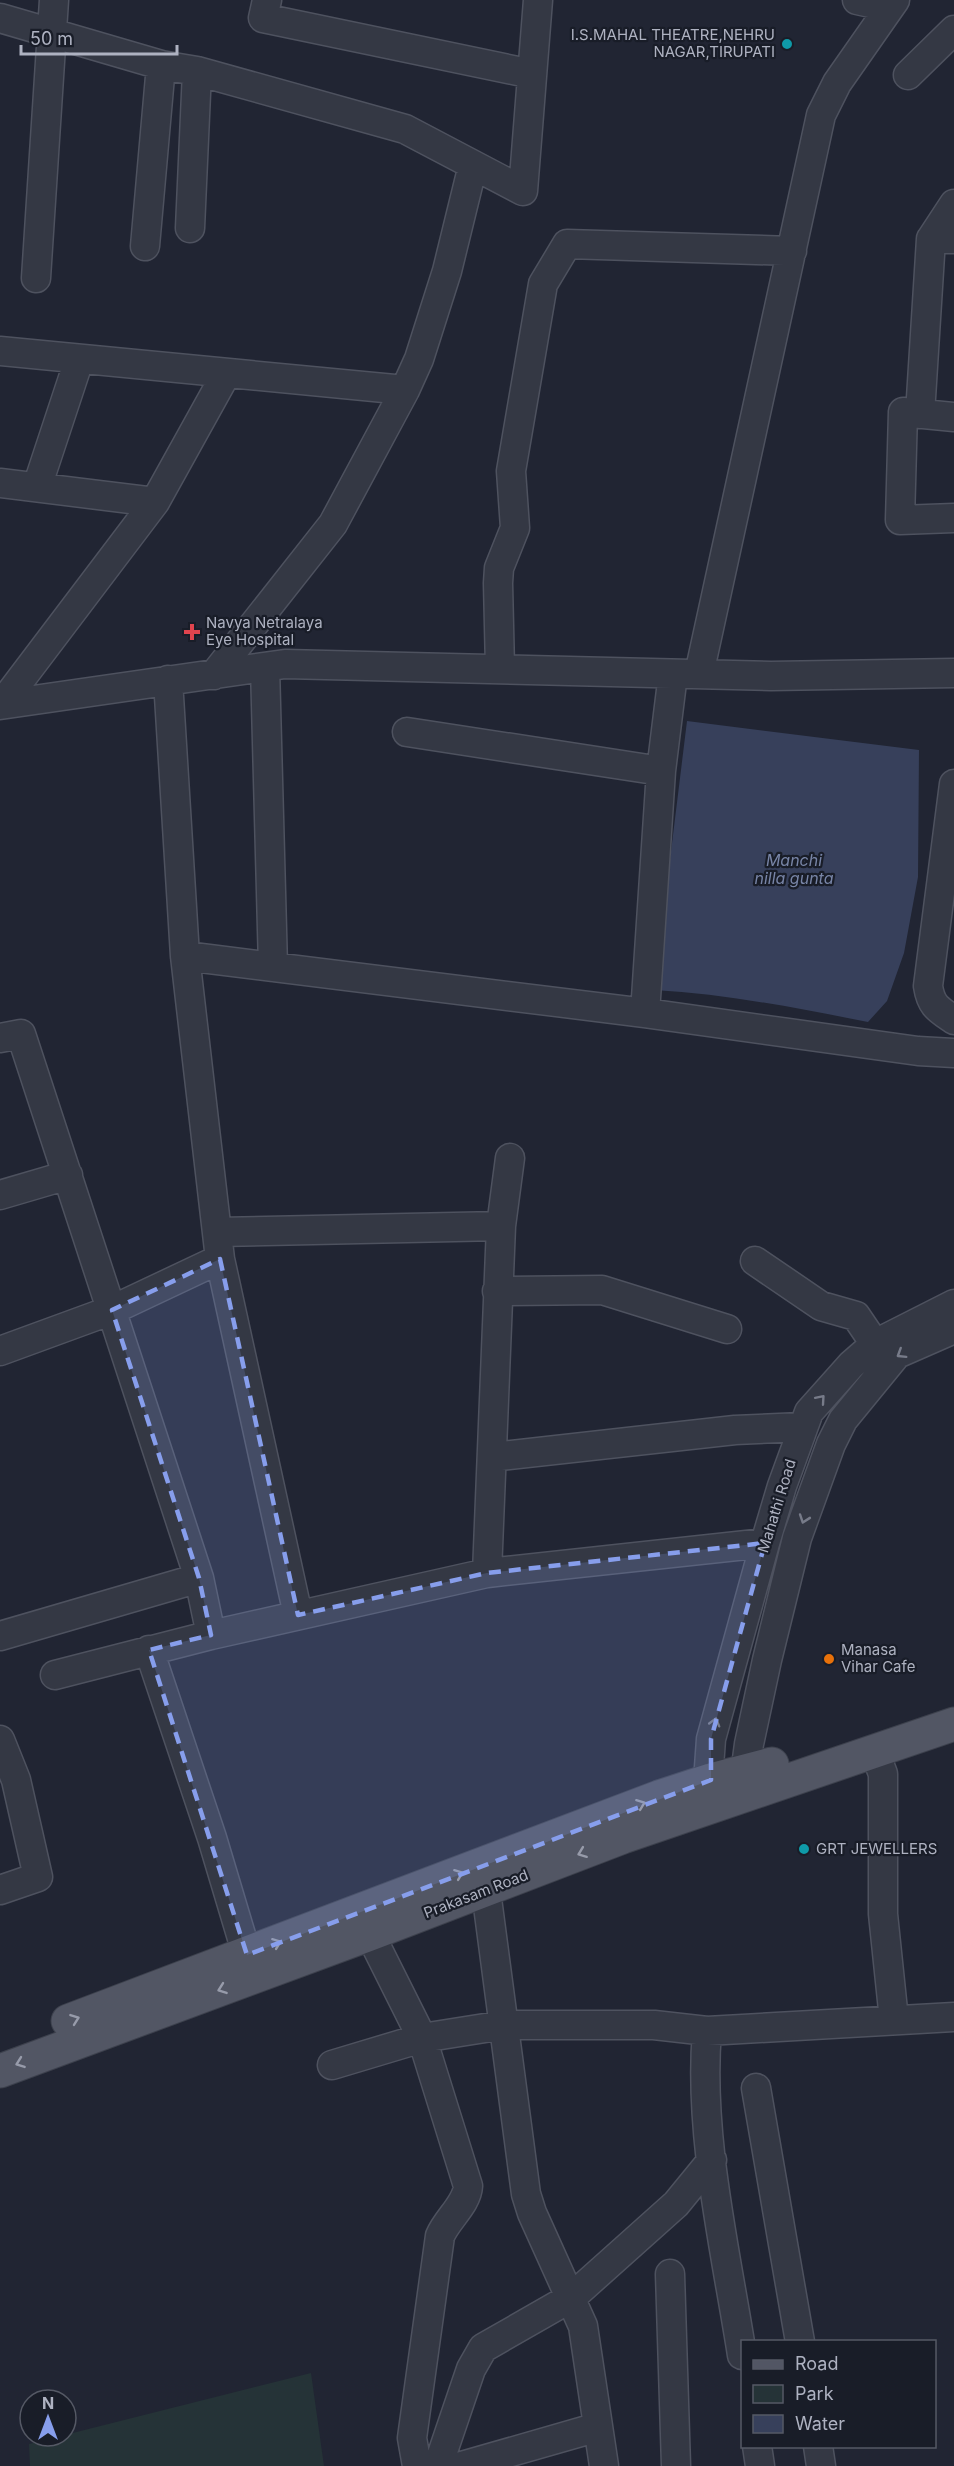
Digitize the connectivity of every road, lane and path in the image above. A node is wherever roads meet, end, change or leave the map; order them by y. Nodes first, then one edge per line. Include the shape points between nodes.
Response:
1 (54, 0) edge
2 (267, 0) edge
3 (538, 0) edge
4 (857, 0) edge
5 (891, 3) edge
6 (0, 18) edge
7 (954, 30) edge
8 (51, 31) junction
9 (161, 65) junction
10 (197, 71) junction
11 (532, 74) junction
12 (908, 75) dead end
13 (473, 165) junction
14 (954, 204) edge
15 (190, 228) dead end
16 (942, 239) edge
17 (145, 246) dead end
18 (792, 251) junction
19 (36, 278) dead end
20 (0, 351) edge
21 (79, 360) junction
22 (226, 374) junction
23 (405, 390) junction
24 (920, 414) junction
25 (954, 417) edge
26 (0, 483) edge
27 (37, 487) junction
28 (154, 502) junction
29 (954, 518) edge
30 (265, 667) junction
31 (500, 669) junction
32 (954, 673) edge
33 (686, 674) junction
34 (214, 675) junction
35 (168, 680) junction
36 (1, 705) edge
37 (406, 732) dead end
38 (661, 771) junction
39 (954, 784) edge
40 (185, 956) junction
41 (273, 967) junction
42 (645, 1013) junction
43 (954, 1020) edge
44 (0, 1038) edge
45 (954, 1053) edge
46 (510, 1158) dead end
47 (68, 1175) junction
48 (0, 1195) edge
49 (501, 1226) junction
50 (218, 1245) junction
51 (755, 1261) dead end
52 (497, 1291) junction
53 (954, 1304) edge
54 (112, 1310) junction
55 (727, 1329) dead end
56 (954, 1329) edge
57 (875, 1344) junction
58 (0, 1351) edge
59 (802, 1427) junction
60 (492, 1457) junction
61 (765, 1543) junction
62 (488, 1573) junction
63 (199, 1578) junction
64 (298, 1616) junction
65 (0, 1635) edge
66 (212, 1635) junction
67 (150, 1650) junction
68 (55, 1675) dead end
69 (954, 1707) edge
70 (954, 1724) edge
71 (0, 1740) edge
72 (874, 1750) junction
73 (749, 1781) junction
74 (713, 1792) junction
75 (0, 1890) edge
76 (486, 1891) junction
77 (370, 1934) junction
78 (247, 1955) junction
79 (954, 2017) edge
80 (894, 2020) junction
81 (504, 2025) junction
82 (707, 2031) junction
83 (422, 2038) junction
84 (0, 2046) edge
85 (332, 2065) dead end
86 (0, 2071) edge
87 (756, 2088) dead end
88 (712, 2160) junction
89 (670, 2274) dead end
90 (572, 2297) junction
91 (800, 2340) edge
92 (741, 2348) edge
93 (598, 2427) junction
94 (757, 2448) edge
95 (818, 2448) edge
96 (417, 2466) edge
97 (438, 2466) edge
98 (462, 2466) edge
99 (604, 2466) edge
100 (676, 2466) edge
101 (760, 2466) edge
102 (821, 2466) edge

1 - 8 street
2 - 11 street via 263,18
3 - 11 street
4 - 5 street
5 - 18 street via 837,83 821,116
6 - 8 street
7 - 12 street
8 - 9 street
8 - 19 street
9 - 10 street
9 - 17 street
10 - 13 street via 405,129
10 - 15 street
11 - 13 street via 523,191
13 - 23 street via 447,271
14 - 16 street
16 - 24 street
18 - 31 street via 567,244 543,284 511,471 514,533 499,568 498,583
18 - 33 street
20 - 21 street
21 - 22 street
21 - 27 street
22 - 23 street
22 - 28 street
23 - 34 street via 333,524
24 - 25 street
24 - 29 street via 903,412 900,520
26 - 27 street
27 - 28 street
28 - 36 street
30 - 31 street via 285,664
30 - 34 street
30 - 41 street
31 - 33 street
32 - 33 street
33 - 38 street
34 - 35 street
35 - 36 street
35 - 40 street
37 - 38 street
38 - 42 street
39 - 43 street via 928,986 934,1005
40 - 41 street
40 - 50 street
41 - 42 street
42 - 45 street
44 - 47 street via 21,1034
46 - 49 street
47 - 48 street
47 - 54 street
49 - 50 street
49 - 52 street
50 - 54 street
50 - 64 street
51 - 57 street via 821,1306 856,1316
52 - 55 street via 602,1290
52 - 60 street
53 - 57 street, Mahathi Road
54 - 58 street
54 - 63 street
56 -> 73 street, Mahathi Road via 897,1354 843,1420 831,1444 797,1538 754,1715 747,1759
59 -> 57 street, Mahathi Road via 823,1396
59 - 60 street via 735,1430
59 - 61 street, Mahathi Road
60 - 62 street
61 - 62 street
74 -> 61 street, Mahathi Road via 708,1756 711,1739
62 - 64 street
63 - 65 street
63 - 66 street
64 - 66 street
66 - 67 street
67 - 68 street
67 - 78 street
69 - 73 main road, Prakasam Road
70 - 72 main road, Prakasam Road
71 - 75 street via 16,1780 38,1877
72 - 73 main road, Prakasam Road
72 - 80 street via 883,1774 883,1914
73 - 74 main road, Prakasam Road
74 -> 76 main road, Prakasam Road
78 -> 74 main road, Prakasam Road via 660,1797
76 - 77 main road, Prakasam Road
76 - 81 street
77 - 83 street
77 -> 86 main road, Prakasam Road
84 -> 78 main road, Prakasam Road
79 - 80 street
80 - 82 street
81 - 82 street via 654,2025
81 - 83 street
81 - 90 street via 526,2194
82 - 88 street via 704,2064
83 - 85 street
83 - 96 street via 468,2193 440,2236 412,2438
87 - 91 street
88 - 90 street via 676,2204
88 - 92 street
89 - 100 street
90 - 93 street via 583,2326
90 - 97 street via 483,2349 471,2368
93 - 98 street
93 - 99 street
94 - 101 street
95 - 102 street

